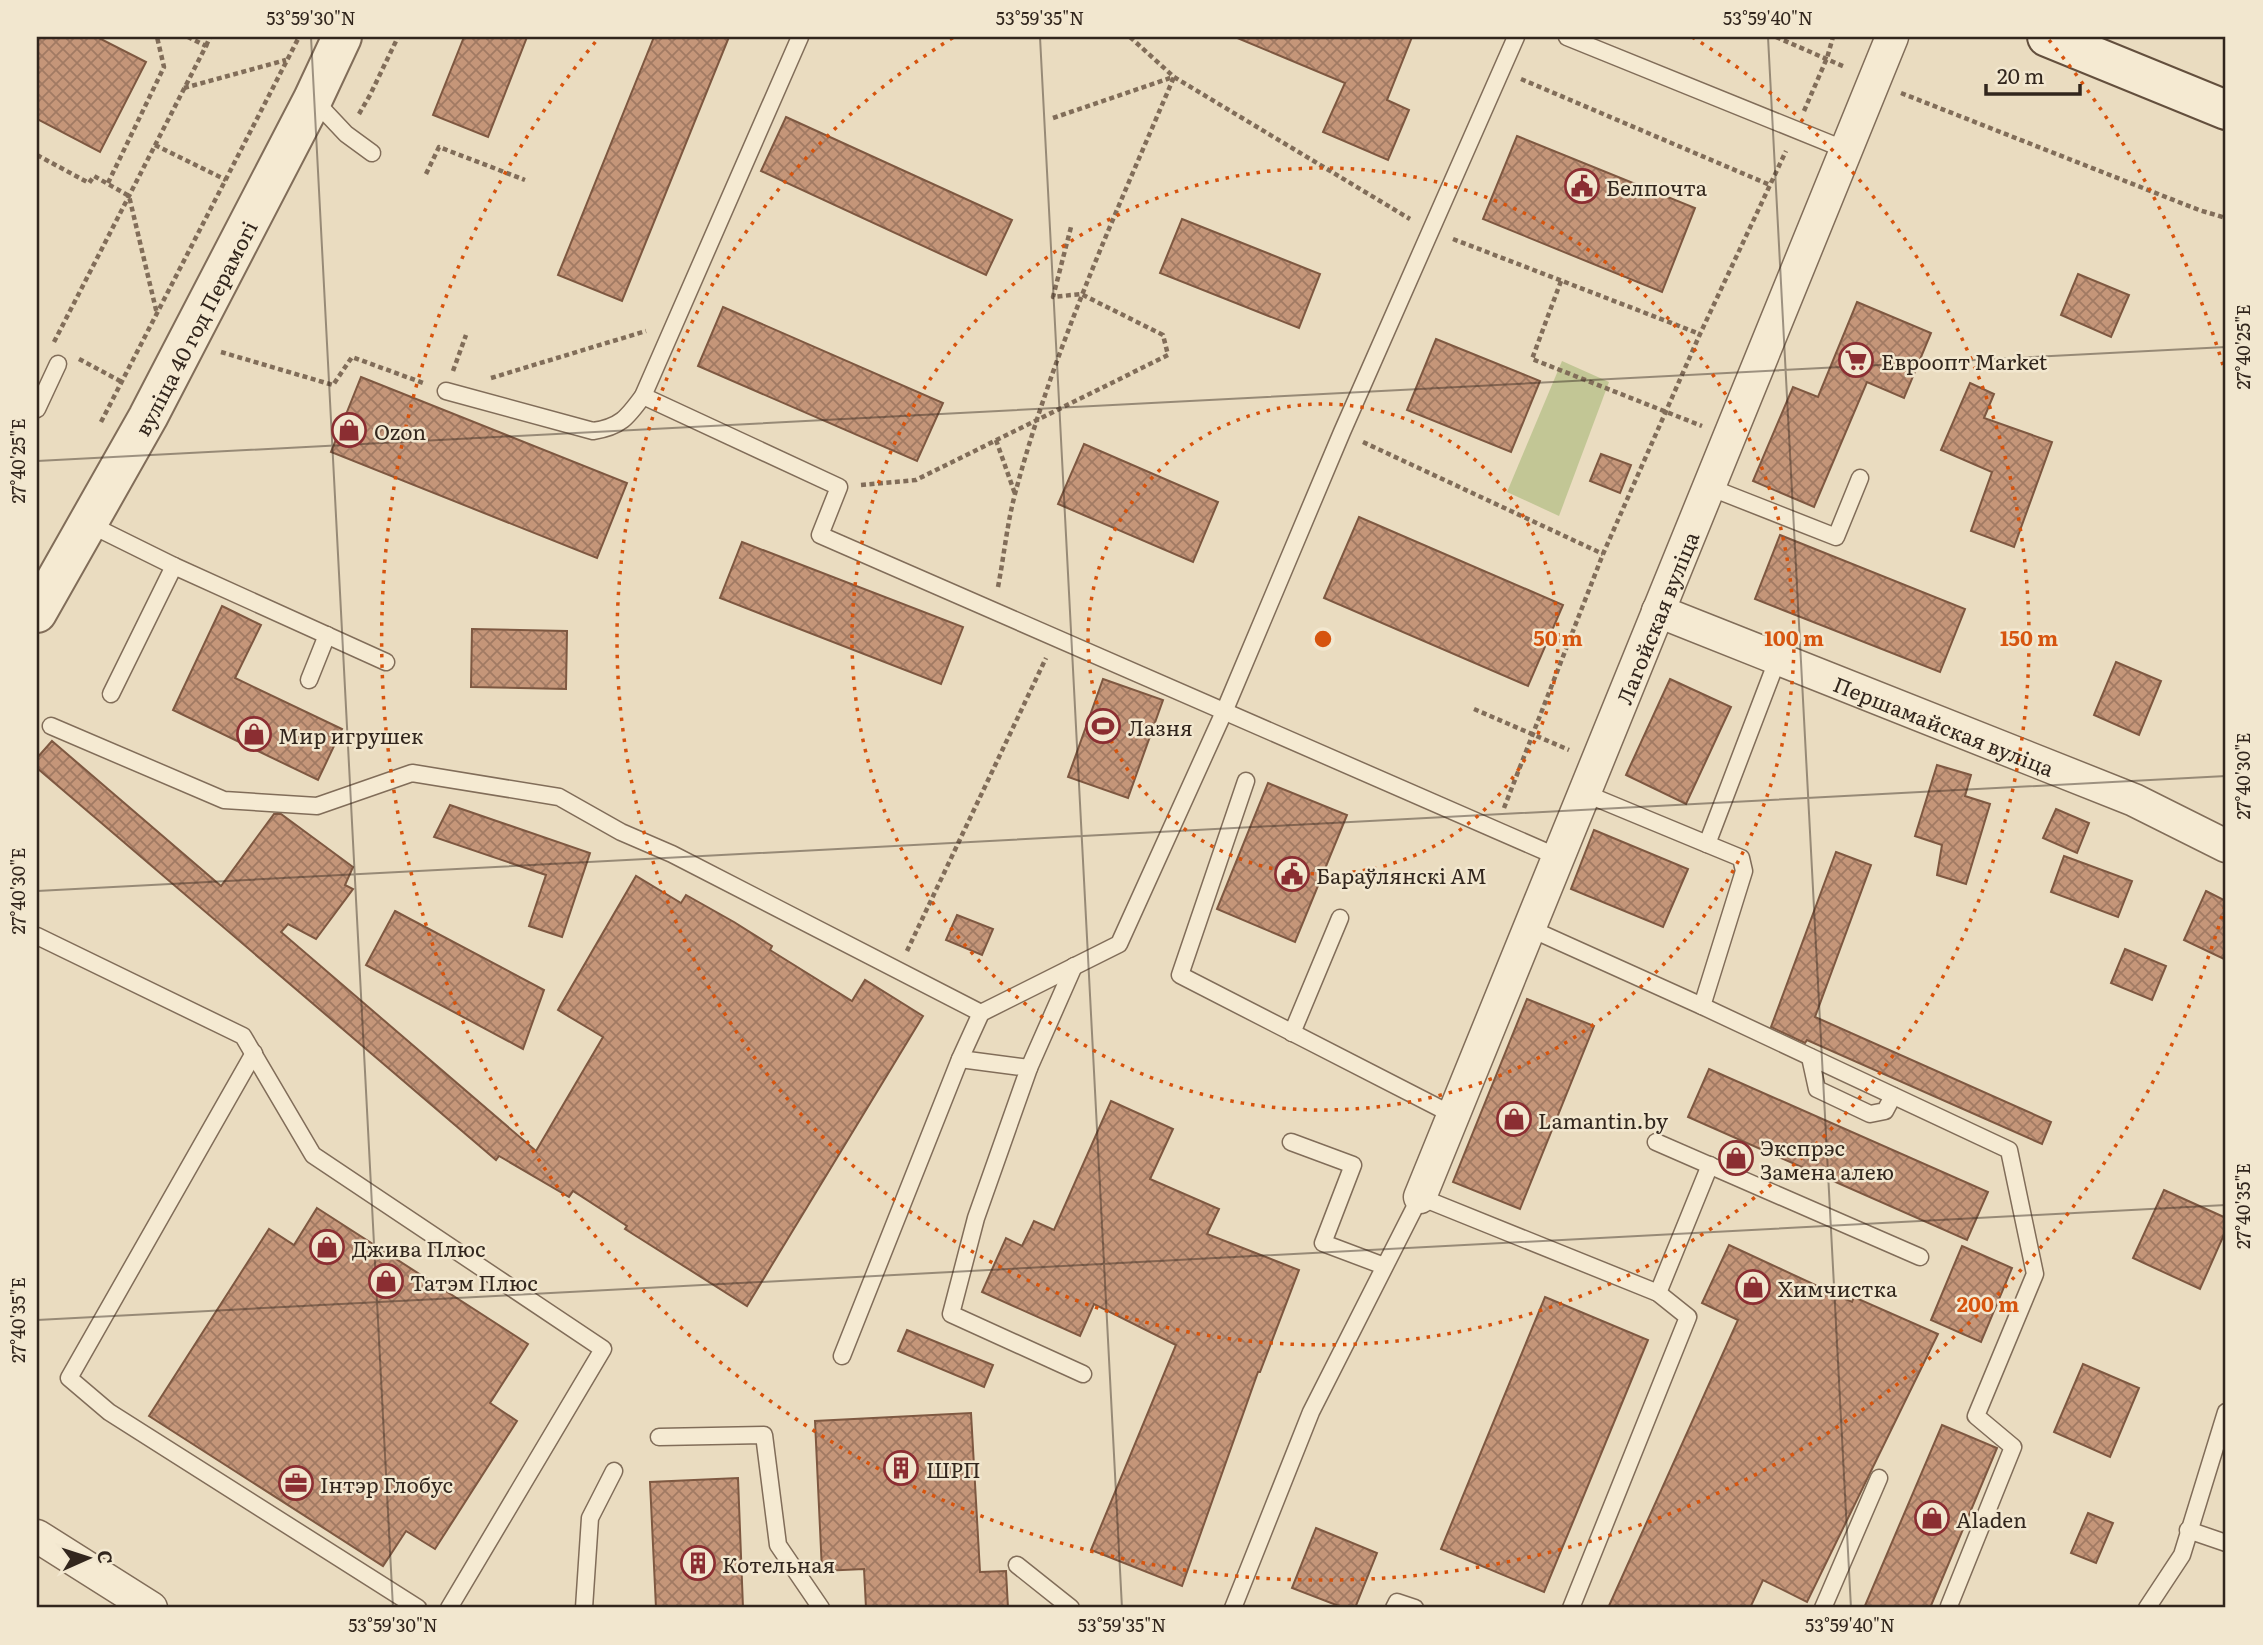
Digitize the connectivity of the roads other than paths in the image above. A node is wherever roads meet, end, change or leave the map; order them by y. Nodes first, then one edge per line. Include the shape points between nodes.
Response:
1 (342, 37) edge
2 (800, 37) edge
3 (1516, 37) edge
4 (1567, 37) edge
5 (1892, 37) edge
6 (2047, 37) edge
7 (313, 99) junction
8 (2226, 110) edge
9 (1846, 150) junction
10 (372, 153) dead end
11 (58, 365) dead end
12 (446, 391) road end
13 (643, 396) junction
14 (37, 410) edge
15 (1860, 478) dead end
16 (1709, 487) junction
17 (87, 523) junction
18 (174, 566) junction
19 (1658, 611) junction
20 (37, 613) edge
21 (327, 635) junction
22 (1779, 658) junction
23 (386, 662) dead end
24 (309, 680) dead end
25 (111, 694) dead end
26 (1224, 712) junction
27 (51, 726) dead end
28 (1246, 781) dead end
29 (1584, 793) junction
30 (1707, 844) junction
31 (2226, 846) edge
32 (1558, 858) junction
33 (1340, 918) dead end
34 (1529, 928) junction
35 (37, 936) edge
36 (1074, 966) junction
37 (1702, 1006) junction
38 (981, 1013) junction
39 (1292, 1033) junction
40 (254, 1053) junction
41 (1810, 1057) junction
42 (960, 1059) junction
43 (1029, 1068) junction
44 (1893, 1096) junction
45 (1453, 1115) junction
46 (1291, 1142) dead end
47 (1656, 1142) dead end
48 (1710, 1165) junction
49 (1420, 1197) junction
50 (1920, 1257) dead end
51 (1384, 1266) junction
52 (1658, 1293) junction
53 (842, 1356) dead end
54 (1083, 1374) dead end
55 (2226, 1412) edge
56 (659, 1437) dead end
57 (614, 1471) dead end
58 (1879, 1478) dead end
59 (2188, 1531) junction
60 (37, 1536) edge
61 (2226, 1543) edge
62 (1017, 1565) dead end
63 (151, 1608) edge
64 (418, 1608) edge
65 (449, 1608) edge
66 (584, 1608) edge
67 (821, 1608) edge
68 (1072, 1608) edge
69 (1233, 1608) edge
70 (1394, 1608) edge
71 (1415, 1608) edge
72 (1571, 1608) edge
73 (1824, 1608) edge
74 (1950, 1608) edge
75 (2147, 1608) edge

1 - 7 street, вуліца 40 год Перамогі
2 - 13 lane
3 - 26 lane
4 - 9 lane
5 - 9 street, Лагойская вуліца
6 - 8 street
7 - 10 lane via 345,134
7 - 17 street, вуліца 40 год Перамогі via 148,417
9 - 16 street, Лагойская вуліца
11 - 14 lane
12 - 13 lane via 593,431 613,428
13 - 26 lane via 839,487 820,535
15 - 16 lane via 1836,537
16 - 19 street, Лагойская вуліца
17 - 18 lane
17 - 20 street, вуліца 40 год Перамогі
18 - 21 lane
18 - 25 lane
19 - 22 street, Першамайская вуліца
19 - 29 street, Лагойская вуліца
21 - 23 lane
21 - 24 lane
22 - 30 lane
22 - 31 street, Першамайская вуліца via 2134,800
26 - 32 lane
26 - 36 lane via 1119,944
27 - 38 lane via 224,800 317,806 412,773 559,797
28 - 39 lane via 1180,975
29 - 30 lane
29 - 32 street, Лагойская вуліца
30 - 37 lane via 1741,858 1745,871
32 - 34 street, Лагойская вуліца
33 - 39 lane
34 - 37 lane
34 - 45 street, Лагойская вуліца
35 - 40 lane via 243,1036
36 - 38 lane
36 - 43 lane
37 - 41 lane
38 - 42 lane
39 - 45 lane
40 - 64 lane via 69,1378 109,1412
40 - 65 lane via 313,1156 603,1349
41 - 44 lane
41 - 44 lane via 1817,1089 1870,1114 1885,1111
42 - 43 lane
42 - 53 lane
43 - 54 lane via 976,1217 951,1314
44 - 74 lane via 2009,1150 2035,1274 1976,1416 2013,1447
45 - 49 street, Лагойская вуліца
46 - 51 lane via 1353,1165 1323,1243
47 - 48 lane
48 - 50 lane
48 - 52 lane
49 - 51 lane
49 - 52 lane
51 - 69 lane via 1311,1412
52 - 72 lane via 1688,1317
55 - 59 lane
56 - 67 lane via 764,1435 778,1545
57 - 66 lane via 590,1518
58 - 73 lane
59 - 61 lane
59 - 75 lane via 2182,1555
60 - 63 street
62 - 68 lane
70 - 71 lane via 1397,1602

